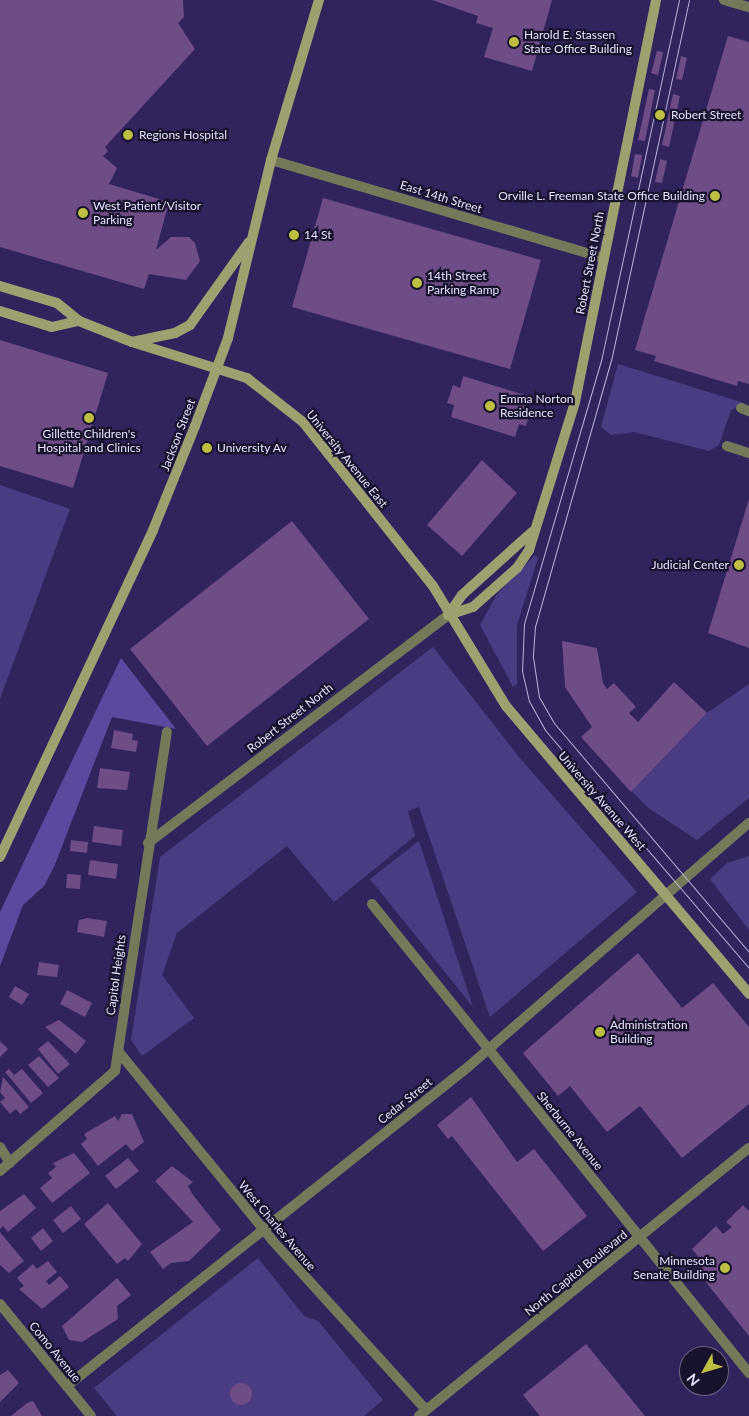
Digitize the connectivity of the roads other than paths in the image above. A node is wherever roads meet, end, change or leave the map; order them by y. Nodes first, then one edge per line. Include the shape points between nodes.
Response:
1 (319, 0) edge
2 (656, 0) edge
3 (724, 0) edge
4 (749, 7) edge
5 (271, 160) junction
6 (252, 237) junction
7 (604, 258) junction
8 (0, 286) edge
9 (0, 311) edge
10 (79, 321) junction
11 (132, 342) junction
12 (216, 368) junction
13 (727, 446) dead end
14 (749, 453) edge
15 (536, 527) junction
16 (448, 615) junction
17 (168, 732) dead end
18 (749, 823) edge
19 (148, 844) junction
20 (0, 857) edge
21 (372, 904) dead end
22 (749, 994) edge
23 (487, 1049) junction
24 (118, 1051) junction
25 (0, 1147) edge
26 (749, 1148) edge
27 (10, 1163) junction
28 (0, 1171) edge
29 (264, 1231) junction
30 (640, 1237) junction
31 (0, 1304) edge
32 (749, 1373) edge
33 (67, 1386) junction
34 (422, 1413) edge
35 (91, 1416) edge

1 - 5 main road, Jackson Street
2 - 7 main road, Robert Street North
3 - 4 street
5 - 6 main road, Jackson Street
5 - 7 street, East 14th Street
6 - 11 main road via 190,325 176,333
6 - 12 main road, Jackson Street
7 - 15 main road, Robert Street North via 575,402
8 - 10 main road, University Avenue East via 57,303
9 - 10 main road via 52,326
10 - 11 main road, University Avenue East
11 - 12 main road, University Avenue East
12 - 16 main road, University Avenue East via 263,388 302,422 433,586
12 - 20 main road, Jackson Street via 153,530
13 - 14 street
15 - 16 main road, Robert Street North via 522,545 462,595
15 - 16 main road, Robert Street North via 518,568 473,607
16 - 19 street, Robert Street North
16 - 22 main road, University Avenue West via 512,713
17 - 19 street, Capitol Heights
18 - 23 street, Cedar Street
19 - 24 street, Capitol Heights
21 - 23 street, Sherburne Avenue
23 - 29 street, Cedar Street
23 - 30 street, Sherburne Avenue
24 - 27 street, Capitol Heights via 115,1071 106,1084
24 - 29 street, West Charles Avenue
25 - 27 street
26 - 30 street, North Capitol Boulevard
27 - 28 street, Capitol Heights
29 - 33 street, Cedar Street
29 - 34 street, West Charles Avenue
30 - 32 street, Sherburne Avenue
30 - 34 street, North Capitol Boulevard
31 - 33 street, Como Avenue
33 - 35 street, Como Avenue

